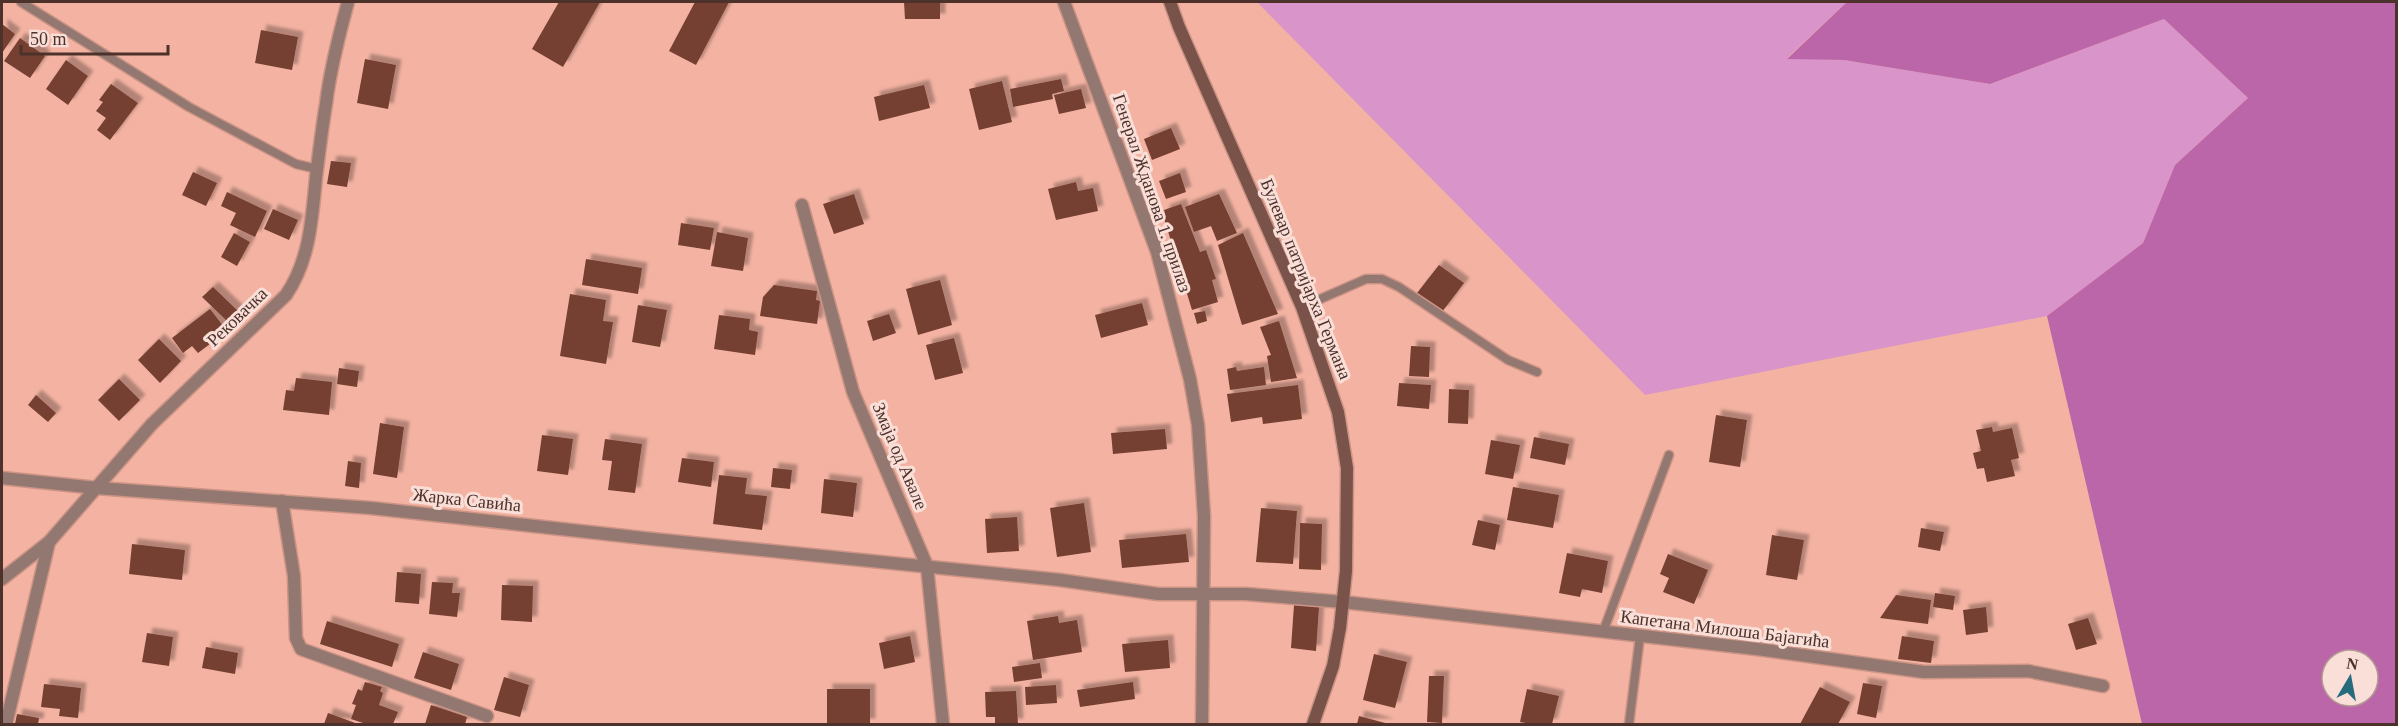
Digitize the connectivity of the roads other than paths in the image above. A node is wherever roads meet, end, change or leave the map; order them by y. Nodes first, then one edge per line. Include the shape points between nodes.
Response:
1 (21, 2) edge
2 (348, 2) edge
3 (1064, 2) edge
4 (1170, 2) edge
5 (317, 169) junction
6 (802, 205) dead end
7 (1302, 307) junction
8 (1538, 372) dead end
9 (1669, 455) dead end
10 (2, 478) edge
11 (97, 488) junction
12 (282, 501) junction
13 (49, 542) junction
14 (927, 566) junction
15 (2, 579) edge
16 (1204, 594) junction
17 (1343, 602) junction
18 (1603, 632) junction
19 (1640, 636) junction
20 (2103, 686) dead end
21 (487, 716) dead end
22 (6, 724) edge
23 (943, 724) edge
24 (1202, 724) edge
25 (1313, 724) edge
26 (1629, 724) edge

1 - 5 lane via 189,107 296,164
2 - 5 street, Рековачка via 326,101
3 - 16 street, Генерал Жданова 1. прилаз via 1157,252 1180,337 1198,425
4 - 7 main road, Булевар патријарха Германа
5 - 11 street, Рековачка via 304,258 286,295 152,424
6 - 14 street, Змаја од Авале via 853,393
7 - 8 lane via 1366,279 1382,279 1508,360
7 - 17 main road, Булевар патријарха Германа via 1338,412 1347,468
9 - 18 lane
10 - 11 street, Жарка Савића
11 - 12 street, Жарка Савића
11 - 13 street, Рековачка
12 - 14 street, Жарка Савића
12 - 21 street via 294,576 296,638 301,649
13 - 15 street, Рековачка
13 - 22 street
14 - 16 street, Жарка Савића via 1158,594
14 - 23 street, Змаја од Авале
16 - 17 street, Капетана Милоша Бајагића
16 - 24 street, Генерал Жданова 1. прилаз
17 - 18 street, Капетана Милоша Бајагића
17 - 25 main road, Булевар патријарха Германа via 1333,666
18 - 19 street, Капетана Милоша Бајагића
19 - 20 street, Капетана Милоша Бајагића via 1924,672 2028,671
19 - 26 lane

